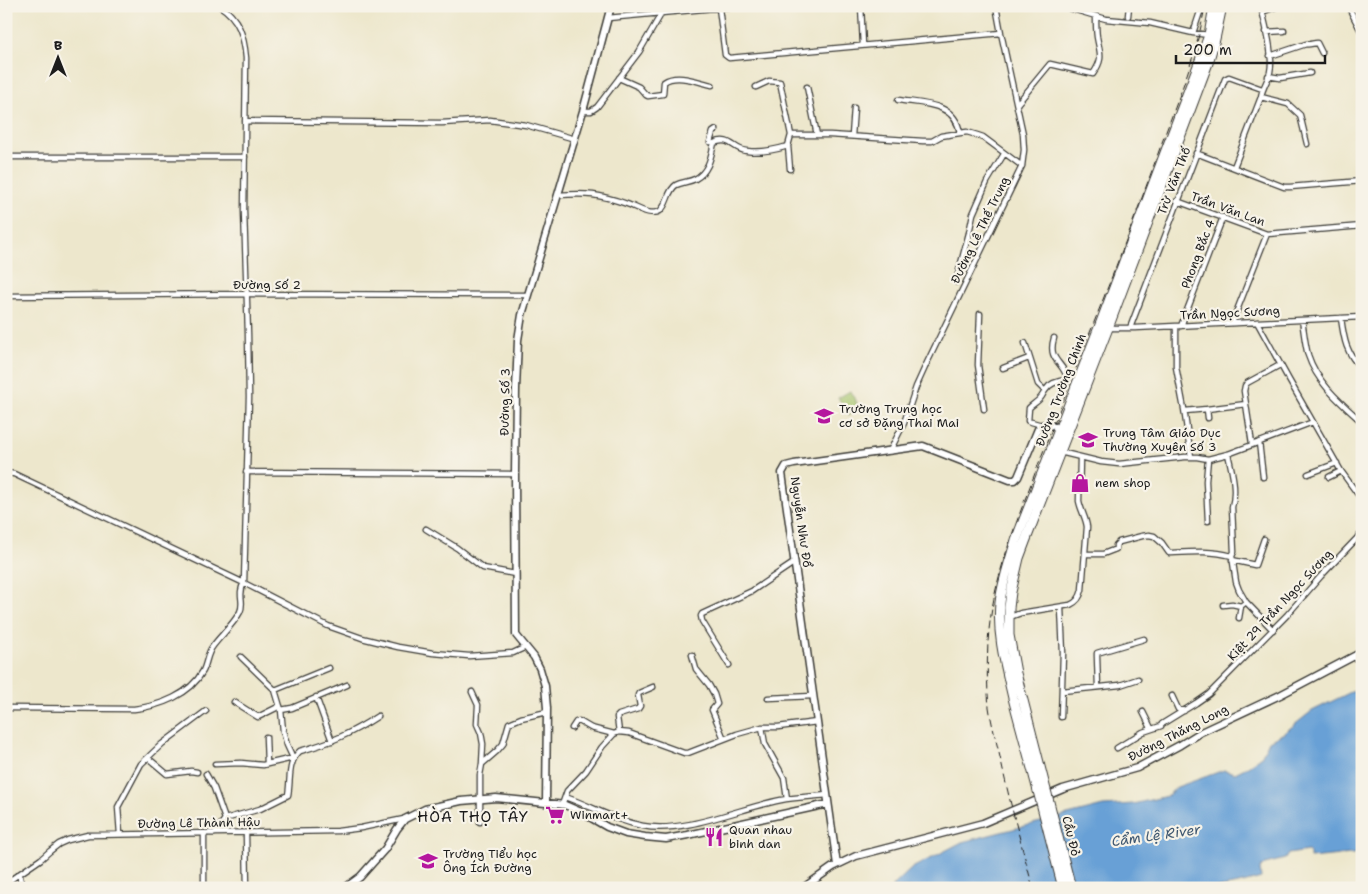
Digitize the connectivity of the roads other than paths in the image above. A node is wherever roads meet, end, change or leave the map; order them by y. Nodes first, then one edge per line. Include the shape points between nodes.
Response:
1 (220, 6) edge
2 (611, 6) edge
3 (663, 6) edge
4 (736, 6) edge
5 (860, 6) edge
6 (996, 6) edge
7 (1062, 6) edge
8 (1129, 6) edge
9 (1202, 6) edge
10 (1214, 6) edge
11 (1222, 6) edge
12 (1261, 6) edge
13 (1278, 6) edge
14 (1348, 6) edge
15 (719, 8) junction
16 (1262, 12) junction
17 (661, 13) junction
18 (1096, 16) junction
19 (1128, 16) dead end
20 (608, 18) junction
21 (1284, 31) dead end
22 (1266, 32) junction
23 (1001, 33) junction
24 (1193, 33) junction
25 (1208, 34) junction
26 (1362, 34) edge
27 (863, 45) junction
28 (1322, 53) dead end
29 (1270, 56) junction
30 (1310, 73) dead end
31 (1268, 76) junction
32 (619, 78) junction
33 (712, 85) dead end
34 (756, 87) dead end
35 (807, 87) dead end
36 (1262, 89) junction
37 (1261, 97) junction
38 (898, 100) dead end
39 (1016, 104) junction
40 (854, 108) dead end
41 (583, 110) junction
42 (245, 121) junction
43 (716, 130) dead end
44 (960, 133) junction
45 (791, 135) junction
46 (817, 135) junction
47 (852, 136) junction
48 (575, 139) junction
49 (710, 142) dead end
50 (1307, 144) dead end
51 (788, 146) junction
52 (1196, 153) junction
53 (1004, 154) junction
54 (6, 157) edge
55 (245, 157) junction
56 (1022, 166) junction
57 (1234, 167) junction
58 (790, 169) dead end
59 (1362, 181) edge
60 (558, 195) junction
61 (1178, 201) junction
62 (1223, 218) junction
63 (1362, 226) edge
64 (1267, 234) junction
65 (956, 282) dead end
66 (247, 294) junction
67 (528, 295) junction
68 (6, 296) edge
69 (980, 314) dead end
70 (1362, 317) edge
71 (1341, 318) junction
72 (1302, 320) junction
73 (1257, 322) junction
74 (1232, 324) junction
75 (1104, 326) junction
76 (1178, 326) junction
77 (1130, 328) junction
78 (1054, 338) dead end
79 (1025, 343) dead end
80 (1029, 358) junction
81 (1280, 365) junction
82 (1003, 368) dead end
83 (1362, 369) edge
84 (1044, 390) junction
85 (1246, 404) junction
86 (1207, 408) junction
87 (984, 409) dead end
88 (1185, 411) junction
89 (1208, 418) dead end
90 (1313, 422) junction
91 (1362, 422) edge
92 (1042, 425) junction
93 (1060, 430) junction
94 (1259, 442) junction
95 (1252, 444) junction
96 (890, 451) junction
97 (1060, 452) junction
98 (1228, 454) junction
99 (1191, 457) junction
100 (1080, 458) junction
101 (1208, 459) junction
102 (1337, 463) junction
103 (1341, 471) junction
104 (246, 472) junction
105 (6, 473) edge
106 (515, 474) junction
107 (1308, 474) dead end
108 (1263, 477) dead end
109 (1329, 477) dead end
110 (1362, 500) edge
111 (1208, 521) dead end
112 (426, 529) dead end
113 (1362, 533) edge
114 (1264, 539) dead end
115 (1086, 554) junction
116 (1232, 558) junction
117 (796, 562) junction
118 (515, 574) junction
119 (244, 583) junction
120 (1246, 602) junction
121 (1222, 605) dead end
122 (1241, 606) junction
123 (1061, 608) junction
124 (1008, 617) junction
125 (1239, 618) dead end
126 (1272, 630) junction
127 (1144, 639) dead end
128 (526, 647) junction
129 (1362, 652) edge
130 (692, 655) dead end
131 (241, 657) dead end
132 (729, 665) dead end
133 (329, 668) dead end
134 (1138, 679) dead end
135 (347, 686) dead end
136 (653, 687) dead end
137 (1098, 687) junction
138 (275, 690) junction
139 (1062, 691) junction
140 (472, 692) dead end
141 (813, 696) junction
142 (1172, 696) dead end
143 (316, 697) junction
144 (768, 698) dead end
145 (234, 702) dead end
146 (6, 708) edge
147 (280, 708) junction
148 (206, 711) dead end
149 (1184, 711) junction
150 (547, 712) junction
151 (1143, 712) dead end
152 (378, 716) dead end
153 (1061, 717) dead end
154 (817, 722) junction
155 (762, 727) junction
156 (572, 728) dead end
157 (1151, 728) junction
158 (616, 733) junction
159 (266, 736) dead end
160 (724, 739) junction
161 (332, 741) junction
162 (1116, 748) dead end
163 (148, 758) junction
164 (293, 758) junction
165 (215, 764) dead end
166 (267, 764) junction
167 (482, 764) junction
168 (197, 772) dead end
169 (206, 774) dead end
170 (1042, 790) junction
171 (826, 795) junction
172 (565, 796) junction
173 (787, 799) junction
174 (480, 800) junction
175 (546, 803) junction
176 (828, 804) junction
177 (562, 805) junction
178 (225, 819) junction
179 (405, 819) junction
180 (480, 822) dead end
181 (204, 833) junction
182 (215, 833) junction
183 (246, 833) junction
184 (120, 834) junction
185 (837, 865) junction
186 (20, 875) junction
187 (6, 883) edge
188 (21, 888) edge
189 (204, 888) edge
190 (247, 888) edge
191 (344, 888) edge
192 (803, 888) edge
193 (1063, 888) edge
194 (1071, 888) edge

1 - 42 street via 238,23 245,44
2 - 20 street, Đường Số 3
3 - 17 street
4 - 15 street
5 - 27 street
6 - 23 street, Đường Lê Thế Trung
7 - 18 street
8 - 19 street
9 - 24 street
10 - 25 highway, Đường Trường Chinh
11 - 75 highway, Đường Trường Chinh via 1208,63
12 - 16 street
13 - 16 street
14 - 26 street
15 - 17 street
15 - 27 street via 725,55 729,58
16 - 22 street
17 - 20 street
17 - 32 street via 639,52
18 - 24 street
18 - 39 street via 1101,57 1093,74 1050,64
20 - 41 street, Đường Số 3
21 - 22 street
22 - 29 street
23 - 27 street
23 - 39 street, Đường Lê Thế Trung
24 - 25 street
25 - 75 highway, Đường Trường Chinh
28 - 29 street via 1314,43
29 - 31 street
30 - 31 street via 1280,78
31 - 36 street
32 - 33 street via 639,87 648,96 663,94 664,82 671,79
32 - 41 street via 594,110
34 - 45 street via 769,81 780,82
35 - 46 street
36 - 37 street
36 - 52 street, Trừ Văn Thố via 1229,77 1225,79
37 - 50 street via 1288,104 1300,115
37 - 57 street
38 - 44 street via 947,110 957,120
39 - 56 street, Đường Lê Thế Trung via 1023,134
40 - 47 street
41 - 48 street, Đường Số 3
42 - 48 street via 442,123 490,120 526,125
42 - 55 street
43 - 49 street
44 - 47 street via 924,142
44 - 53 street via 983,137
45 - 46 street
45 - 51 street
46 - 47 street
48 - 60 street, Đường Số 3
51 - 58 street
51 - 60 street via 746,151 721,140 714,143 710,163 700,176 673,188 659,212 651,213 591,194
52 - 57 street
52 - 61 street, Trừ Văn Thố
53 - 56 street
53 - 65 street via 973,214
54 - 55 street
55 - 66 street
56 - 96 street, Đường Lê Thế Trung via 932,351
57 - 59 street via 1284,187
60 - 67 street, Đường Số 3
61 - 62 street, Trần Văn Lan
61 - 77 street, Trừ Văn Thố
62 - 64 street, Trần Văn Lan
62 - 76 street, Phong Bắc 4
63 - 64 street, Trần Văn Lan
64 - 74 street
66 - 67 street, Đường Số 2
66 - 68 street, Đường Số 2
66 - 104 street via 249,397
67 - 106 street, Đường Số 3 via 518,340
69 - 87 street via 978,365
70 - 71 street, Trần Ngọc Sương
71 - 72 street, Trần Ngọc Sương
71 - 83 street via 1346,345
72 - 73 street, Trần Ngọc Sương
72 - 91 street via 1315,370 1327,388
73 - 74 street, Trần Ngọc Sương
73 - 81 street
74 - 76 street, Trần Ngọc Sương
75 - 77 street, Trần Ngọc Sương
75 - 93 highway, Đường Trường Chinh
75 - 97 highway, Đường Trường Chinh
76 - 77 street, Trần Ngọc Sương
76 - 88 street via 1176,367
78 - 84 street via 1052,346 1056,360 1067,378
79 - 80 street
80 - 82 street
80 - 84 street via 1038,384
81 - 85 street via 1247,383 1244,391
81 - 90 street
84 - 92 street via 1041,398 1030,408 1028,417 1028,421
85 - 86 street
85 - 95 street
86 - 88 street
86 - 89 street
88 - 99 street
90 - 94 street
90 - 102 street
92 - 93 street via 1048,424
92 - 96 street, Nguyễn Như Đổ via 1015,480 923,446
93 - 170 highway, Đường Trường Chinh via 1016,540 1000,603 1004,660
94 - 95 street
94 - 108 street
95 - 98 street
96 - 117 street, Nguyễn Như Đổ via 786,466 782,473
97 - 100 street
97 - 124 highway, Đường Trường Chinh via 1019,558
98 - 101 street
98 - 116 street via 1234,492
99 - 100 street via 1120,464
99 - 101 street
100 - 115 street via 1079,501 1086,520
101 - 111 street
102 - 103 street
102 - 107 street
103 - 109 street
103 - 110 street
104 - 106 street
104 - 119 street
105 - 119 street via 23,478
106 - 118 street, Đường Số 3
112 - 118 street via 483,568
113 - 126 street, Kiệt 29 Trần Ngọc Sương
114 - 116 street via 1255,565
115 - 116 street via 1107,553 1116,549 1119,542 1148,535 1157,538 1169,553 1219,552
115 - 123 street via 1080,597 1077,602
116 - 120 street via 1236,582
117 - 132 street via 752,591 702,614 702,621
117 - 141 street, Nguyễn Như Đổ
118 - 128 street, Đường Số 3 via 516,635
119 - 128 street via 328,626 398,647 469,656 513,653
119 - 146 street via 240,590 240,611 211,648 202,673 196,682 170,700 134,709
120 - 122 street
120 - 126 street
121 - 122 street
122 - 125 street
123 - 124 street
123 - 139 street
124 - 170 highway, Đường Trường Chinh via 1016,673
126 - 149 street, Kiệt 29 Trần Ngọc Sương via 1209,694
127 - 137 street via 1098,653
128 - 150 street, Đường Số 3 via 540,669
129 - 185 street, Đường Thăng Long via 1132,770 1063,788 983,823 856,856
130 - 160 street via 696,669 714,694 716,704 712,710
131 - 138 street
133 - 138 street
134 - 137 street
135 - 143 street
136 - 158 street via 639,693 638,709 617,717
137 - 139 street
138 - 147 street
139 - 153 street
140 - 167 street via 478,707 476,722 482,737
141 - 144 street
141 - 154 street, Nguyễn Như Đổ
142 - 149 street via 1178,709
143 - 147 street via 292,708
143 - 161 street
145 - 147 street via 258,717
147 - 164 street via 283,731
148 - 163 street
149 - 157 street, Kiệt 29 Trần Ngọc Sương
150 - 167 street via 509,723 503,744
150 - 175 street, Đường Số 3
151 - 157 street
152 - 161 street via 356,731
154 - 155 street
154 - 171 street, Nguyễn Như Đổ
155 - 160 street
155 - 173 street via 765,744 784,778
156 - 158 street via 579,721 591,728
157 - 162 street, Kiệt 29 Trần Ngọc Sương
158 - 160 street via 629,733 688,753
158 - 172 street
159 - 166 street
161 - 164 street via 300,751
163 - 168 street via 167,774
163 - 184 street via 118,807
164 - 166 street
164 - 178 street via 288,795 260,809
165 - 166 street
167 - 174 street
169 - 178 street
170 - 193 highway, Cầu Đỏ, bridge
170 - 194 highway, Cầu Đỏ, bridge
171 - 173 street
171 - 176 street, Nguyễn Như Đổ
172 - 173 street via 623,821 661,827 683,825
172 - 177 street
174 - 175 street via 496,798
174 - 179 street via 425,808
174 - 180 street
175 - 177 street
176 - 177 street via 666,839 626,834
176 - 185 street, Nguyễn Như Đổ
178 - 182 street
179 - 183 street, Đường Lê Thành Hậu via 338,831
179 - 191 street via 385,849 360,877
181 - 182 street, Đường Lê Thành Hậu
181 - 184 street, Đường Lê Thành Hậu
181 - 189 street
182 - 183 street, Đường Lê Thành Hậu
183 - 190 street
184 - 186 street, Đường Lê Thành Hậu via 88,835 68,840 54,847
185 - 192 street, Đường Thăng Long
186 - 187 street, Đường Lê Thành Hậu
186 - 188 street

